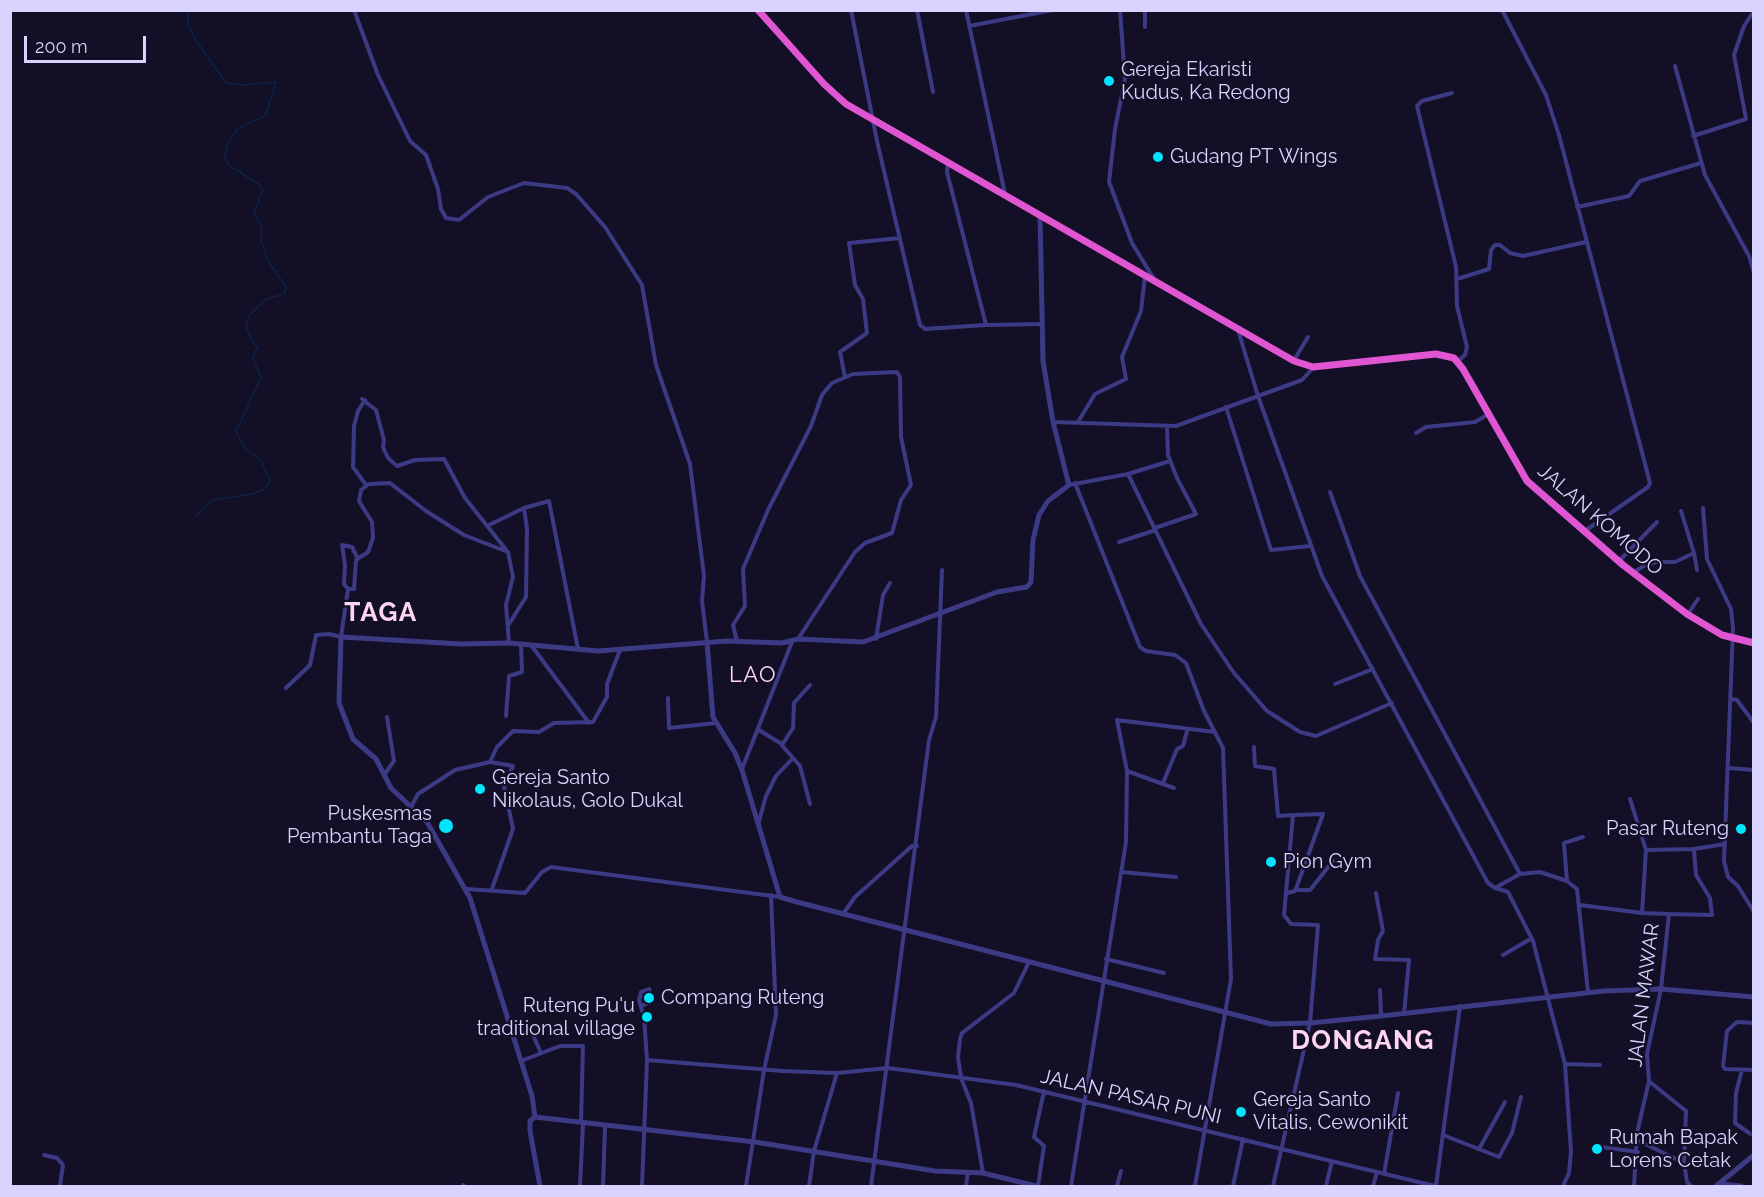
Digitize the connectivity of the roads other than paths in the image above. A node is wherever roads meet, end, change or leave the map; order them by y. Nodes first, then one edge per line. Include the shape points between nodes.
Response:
1 (354, 10) edge
2 (758, 10) edge
3 (851, 10) edge
4 (916, 10) edge
5 (966, 10) edge
6 (1053, 10) edge
7 (1120, 10) edge
8 (1145, 10) edge
9 (1502, 10) edge
10 (1754, 11) edge
11 (969, 26) junction
12 (1145, 27) dead end
13 (1675, 66) dead end
14 (933, 92) dead end
15 (1452, 93) dead end
16 (873, 118) junction
17 (1693, 136) junction
18 (949, 162) junction
19 (1701, 163) junction
20 (1005, 195) junction
21 (1577, 207) junction
22 (1040, 214) junction
23 (900, 238) junction
24 (1586, 242) junction
25 (1754, 273) edge
26 (1145, 275) junction
27 (1154, 279) junction
28 (1457, 279) junction
29 (1043, 324) junction
30 (986, 325) junction
31 (1237, 326) junction
32 (1308, 337) dead end
33 (1294, 361) junction
34 (1458, 361) junction
35 (1313, 367) junction
36 (845, 377) junction
37 (1258, 396) junction
38 (1226, 407) junction
39 (1487, 415) junction
40 (1053, 422) junction
41 (1078, 422) junction
42 (1167, 427) junction
43 (1416, 433) dead end
44 (1170, 461) junction
45 (1128, 474) junction
46 (1072, 484) junction
47 (366, 485) junction
48 (1330, 492) dead end
49 (524, 508) junction
50 (1703, 508) dead end
51 (1681, 511) dead end
52 (1657, 522) dead end
53 (487, 526) junction
54 (1155, 529) junction
55 (1583, 532) junction
56 (1119, 542) dead end
57 (1310, 546) junction
58 (508, 552) junction
59 (1694, 553) junction
60 (357, 559) junction
61 (1618, 562) junction
62 (942, 570) dead end
63 (1697, 570) dead end
64 (1634, 573) junction
65 (890, 583) dead end
66 (348, 589) junction
67 (1698, 599) dead end
68 (940, 614) junction
69 (1687, 614) junction
70 (508, 625) junction
71 (341, 637) junction
72 (1732, 638) junction
73 (795, 640) junction
74 (876, 640) junction
75 (737, 641) junction
76 (707, 642) junction
77 (509, 643) junction
78 (1754, 643) edge
79 (520, 644) junction
80 (531, 645) junction
81 (578, 649) junction
82 (620, 650) junction
83 (1373, 669) junction
84 (1335, 684) dead end
85 (810, 685) dead end
86 (286, 688) dead end
87 (668, 698) dead end
88 (1731, 699) junction
89 (1392, 704) junction
90 (506, 716) dead end
91 (387, 717) dead end
92 (590, 723) junction
93 (716, 723) junction
94 (1754, 723) edge
95 (759, 729) junction
96 (1187, 731) junction
97 (1213, 732) junction
98 (782, 745) junction
99 (1254, 747) dead end
100 (794, 758) junction
101 (490, 762) junction
102 (1728, 768) junction
103 (742, 770) junction
104 (1754, 770) edge
105 (1127, 771) junction
106 (384, 775) junction
107 (1163, 783) junction
108 (1174, 788) dead end
109 (1630, 799) dead end
110 (810, 804) dead end
111 (411, 807) junction
112 (1293, 815) junction
113 (758, 825) junction
114 (1583, 837) dead end
115 (1725, 844) junction
116 (917, 846) junction
117 (1694, 849) junction
118 (1646, 850) junction
119 (1333, 861) dead end
120 (1121, 872) junction
121 (1520, 874) junction
122 (1176, 877) dead end
123 (1567, 881) junction
124 (1495, 888) junction
125 (467, 889) junction
126 (492, 890) junction
127 (1296, 890) junction
128 (1287, 893) junction
129 (1376, 893) dead end
130 (771, 895) junction
131 (780, 897) junction
132 (1580, 905) junction
133 (1754, 912) edge
134 (1642, 913) junction
135 (843, 914) junction
136 (1669, 914) junction
137 (906, 931) junction
138 (1532, 938) junction
139 (1503, 955) dead end
140 (1106, 959) junction
141 (1029, 962) junction
142 (1164, 973) dead end
143 (1103, 983) junction
144 (1661, 989) junction
145 (1380, 990) dead end
146 (1588, 992) junction
147 (1548, 997) junction
148 (1754, 997) edge
149 (641, 1006) junction
150 (1460, 1006) junction
151 (1227, 1014) junction
152 (1404, 1014) junction
153 (1381, 1016) junction
154 (1310, 1023) junction
155 (1754, 1023) edge
156 (528, 1024) dead end
157 (541, 1053) junction
158 (647, 1060) junction
159 (520, 1061) junction
160 (1565, 1064) junction
161 (1600, 1065) dead end
162 (888, 1068) junction
163 (764, 1070) junction
164 (1742, 1070) junction
165 (1754, 1070) edge
166 (837, 1073) junction
167 (961, 1078) junction
168 (1649, 1081) junction
169 (1044, 1091) junction
170 (1398, 1093) dead end
171 (1521, 1097) dead end
172 (1084, 1101) junction
173 (1504, 1102) dead end
174 (535, 1117) junction
175 (582, 1124) junction
176 (605, 1127) junction
177 (645, 1129) junction
178 (1206, 1131) junction
179 (1749, 1133) dead end
180 (1443, 1135) junction
181 (1243, 1139) junction
182 (1637, 1140) junction
183 (754, 1142) junction
184 (1601, 1147) dead end
185 (1281, 1149) junction
186 (1479, 1149) junction
187 (814, 1151) junction
188 (1638, 1152) junction
189 (44, 1155) dead end
190 (1754, 1155) edge
191 (1332, 1161) junction
192 (876, 1162) junction
193 (1684, 1163) junction
194 (968, 1171) junction
195 (1120, 1171) dead end
196 (1377, 1172) junction
197 (983, 1173) junction
198 (1384, 1174) junction
199 (1733, 1174) junction
200 (1718, 1185) edge
201 (60, 1186) edge
202 (540, 1186) edge
203 (580, 1186) edge
204 (603, 1186) edge
205 (642, 1186) edge
206 (746, 1186) edge
207 (809, 1186) edge
208 (871, 1186) edge
209 (966, 1186) edge
210 (1037, 1186) edge
211 (1071, 1186) edge
212 (1117, 1186) edge
213 (1196, 1186) edge
214 (1233, 1186) edge
215 (1273, 1186) edge
216 (1326, 1186) edge
217 (1373, 1186) edge
218 (1435, 1186) edge
219 (1563, 1186) edge
220 (1634, 1186) edge
221 (1691, 1186) edge
222 (1738, 1186) edge

1 - 76 street via 374,67 407,134 426,155 446,218 459,220 488,197 524,183 567,188 601,222 642,285 656,365 688,456 704,576 702,601
2 - 16 highway via 837,97
3 - 16 street
4 - 14 street
5 - 11 street
6 - 11 street
7 - 27 street via 1125,79 1108,182 1132,243
8 - 12 street
9 - 21 street via 1546,95
10 - 17 street via 1734,55 1746,119
11 - 20 street
13 - 17 street
15 - 28 street via 1417,106
16 - 18 highway
16 - 23 street
17 - 19 street
18 - 20 highway
18 - 30 street via 947,172
19 - 21 street via 1641,181 1629,196
19 - 25 street
20 - 22 highway
21 - 24 street
22 - 26 highway
22 - 29 street
23 - 30 street via 922,328
23 - 36 street via 849,243 867,333 841,351
24 - 28 street via 1523,256 1495,245 1489,269
24 - 55 street via 1650,484
26 - 27 highway
26 - 41 street via 1141,311 1122,357 1126,379 1095,394
27 - 31 highway
28 - 34 street via 1457,306 1467,347
29 - 30 street
29 - 40 street via 1043,361
31 - 33 highway
31 - 37 street
32 - 33 street
33 - 35 highway
34 - 35 highway via 1436,354
34 - 39 highway, JALAN KOMODO
35 - 37 street via 1302,380
36 - 73 street via 886,371 899,375 901,437 911,485 892,533 858,549
36 - 75 street via 832,383 822,395 742,569 745,606 734,623
37 - 38 street
37 - 57 street
38 - 42 street
38 - 57 street via 1271,550
39 - 43 street via 1475,422 1426,427
39 - 55 highway, JALAN KOMODO via 1522,475
40 - 41 street
40 - 46 street
41 - 42 street
42 - 44 street
44 - 45 street
44 - 54 street via 1196,513
45 - 46 street
45 - 54 street
46 - 68 street via 1048,501 1039,515 1030,585 997,592
46 - 97 street via 1140,647 1175,655 1186,663
47 - 53 street via 354,467 354,426 364,400 376,410 388,458 397,465 444,459 465,498
47 - 58 street via 390,483 464,535
47 - 60 street via 359,499 372,522 373,536 368,552
48 - 121 street via 1360,576
49 - 53 street
49 - 70 street via 526,597
49 - 81 street via 550,502
50 - 72 street via 1707,559 1731,609
51 - 59 street
52 - 61 street
53 - 58 street
54 - 56 street
54 - 89 street via 1201,624 1234,673 1268,711 1299,732 1316,736
55 - 61 highway, JALAN KOMODO
57 - 83 street
58 - 70 street via 513,577 506,605
59 - 63 street
59 - 64 street via 1675,562 1644,566
60 - 66 street via 354,589
60 - 66 street via 352,547 342,545
61 - 64 highway, JALAN KOMODO
62 - 68 street
64 - 69 highway, JALAN KOMODO
65 - 74 street via 883,595
66 - 71 street
67 - 69 street
68 - 74 street
68 - 116 street via 936,717 929,740
69 - 72 highway, JALAN KOMODO
70 - 77 street
71 - 77 street
71 - 86 street via 316,635 310,665
71 - 106 street via 342,713 354,742 376,759
72 - 78 highway, JALAN KOMODO
72 - 88 street
73 - 74 street
73 - 75 street
73 - 95 street
75 - 76 street
76 - 82 street
76 - 93 street
77 - 79 street
79 - 80 street
79 - 90 street via 522,672 509,676
80 - 81 street
80 - 92 street
81 - 82 street
82 - 92 street via 607,684 607,696
83 - 84 street
83 - 89 street
85 - 98 street via 794,703 793,728
87 - 93 street via 669,728
88 - 94 street via 1737,700
88 - 102 street
89 - 124 street via 1486,880
91 - 106 street via 394,761
92 - 101 street via 557,723 539,732 513,731 497,747
93 - 103 street
95 - 98 street
95 - 103 street
96 - 97 street
96 - 105 street via 1118,720
96 - 107 street
97 - 151 street via 1223,748 1232,979
98 - 100 street
99 - 112 street via 1255,766 1274,769 1278,816
100 - 110 street
100 - 113 street via 772,784
101 - 111 street via 451,772 418,794
101 - 126 street via 514,768 504,786 513,829
102 - 104 street
102 - 115 street
103 - 113 street
105 - 107 street
105 - 120 street via 1126,842
106 - 111 street via 396,794
107 - 108 street
109 - 118 street
111 - 125 street via 436,834
112 - 127 street via 1323,814
112 - 128 street
113 - 131 street
114 - 123 street via 1564,843
115 - 117 street
115 - 133 street via 1728,877
116 - 135 street via 912,846 855,897
116 - 137 street
117 - 118 street
117 - 136 street, JALAN MAWAR via 1696,875 1710,898 1712,914
118 - 134 street
119 - 127 street via 1310,890
120 - 122 street
120 - 140 street
121 - 123 street via 1539,872
121 - 124 street
123 - 132 street via 1578,891
124 - 138 street via 1508,892
125 - 126 street
125 - 159 street
126 - 130 street via 525,893 551,867
127 - 128 street
128 - 154 street via 1284,915 1288,922 1318,925
129 - 152 street via 1383,931 1375,959 1409,960
130 - 131 street
130 - 163 street via 776,1012
131 - 135 street
132 - 134 street
132 - 146 street
134 - 136 street
135 - 137 street
136 - 144 street, JALAN MAWAR
137 - 141 street
137 - 162 street
138 - 139 street
138 - 147 street
140 - 142 street
140 - 143 street
141 - 143 street
141 - 167 street via 1014,993 962,1033 958,1057
143 - 151 street
143 - 172 street
144 - 146 street
144 - 148 street
144 - 168 street, JALAN MAWAR via 1647,1054
145 - 153 street
146 - 147 street
147 - 150 street
147 - 160 street
149 - 149 street via 640,993 649,988 649,1002
149 - 158 street
150 - 152 street
150 - 180 street
151 - 154 street via 1271,1024
151 - 178 street
152 - 153 street
153 - 154 street
154 - 185 street
155 - 164 street via 1737,1022 1726,1032 1724,1068
156 - 157 street
157 - 159 street
157 - 175 street via 564,1045 583,1046
158 - 163 street, JALAN PASAR PUNI
158 - 177 street
159 - 174 street
160 - 161 street
160 - 219 street via 1571,1152
162 - 166 street, JALAN PASAR PUNI
162 - 167 street, JALAN PASAR PUNI
162 - 192 street
163 - 166 street, JALAN PASAR PUNI
163 - 183 street
164 - 165 street
164 - 179 street via 1735,1123
166 - 187 street
167 - 169 street, JALAN PASAR PUNI
167 - 197 street via 971,1103
168 - 182 street, JALAN MAWAR
168 - 193 street via 1686,1111
169 - 172 street, JALAN PASAR PUNI
169 - 210 street via 1035,1137 1044,1146
170 - 198 street
171 - 186 street via 1512,1133 1500,1156
172 - 178 street, JALAN PASAR PUNI
172 - 211 street
173 - 186 street
174 - 175 street
174 - 202 street via 530,1121 530,1131
175 - 176 street
175 - 203 street
176 - 177 street
176 - 204 street
177 - 183 street
177 - 205 street
178 - 181 street, JALAN PASAR PUNI
178 - 213 street
180 - 186 street
180 - 218 street
181 - 185 street, JALAN PASAR PUNI
181 - 214 street
182 - 188 street, JALAN MAWAR
182 - 193 street
183 - 187 street
183 - 206 street
184 - 188 street
185 - 191 street, JALAN PASAR PUNI
185 - 215 street
187 - 192 street
187 - 207 street
188 - 220 street, JALAN MAWAR
189 - 201 street via 57,1158 63,1165
190 - 199 street
191 - 196 street, JALAN PASAR PUNI
191 - 216 street
192 - 194 street via 935,1171
192 - 208 street
193 - 221 street
194 - 197 street
194 - 209 street
195 - 212 street
196 - 198 street, JALAN PASAR PUNI
196 - 217 street
197 - 210 street
198 - 218 street, JALAN PASAR PUNI
199 - 200 street
199 - 222 street
200 - 222 street

